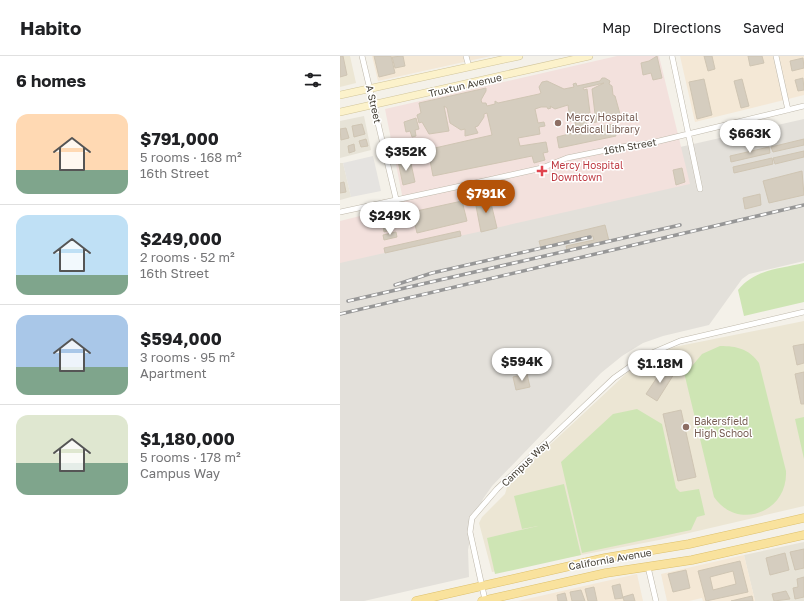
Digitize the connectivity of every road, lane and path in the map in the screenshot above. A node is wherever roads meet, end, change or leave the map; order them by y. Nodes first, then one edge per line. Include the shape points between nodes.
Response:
1 (362, 56) edge
2 (466, 56) edge
3 (518, 56) edge
4 (557, 56) edge
5 (589, 56) edge
6 (672, 56) edge
7 (776, 56) edge
8 (552, 65) junction
9 (469, 67) junction
10 (370, 89) junction
11 (340, 95) edge
12 (374, 105) junction
13 (804, 106) edge
14 (788, 110) junction
15 (340, 112) edge
16 (688, 134) junction
17 (700, 189) dead end
18 (396, 199) junction
19 (340, 212) edge
20 (804, 312) edge
21 (804, 518) edge
22 (804, 535) edge
23 (648, 567) junction
24 (481, 587) junction
25 (416, 601) edge
26 (484, 601) edge
27 (656, 601) edge

1 - 10 street, A Street
2 - 9 street
3 - 9 main road, Truxtun Avenue
4 - 8 main road
5 - 8 main road, Truxtun Avenue
6 - 16 street
7 - 14 street
8 - 12 main road, Truxtun Avenue
9 - 10 main road, Truxtun Avenue
10 - 11 main road, Truxtun Avenue
10 - 12 street, A Street
12 - 15 main road, Truxtun Avenue
12 - 18 street, A Street
13 - 14 street, 16th Street
14 - 16 street, 16th Street
16 - 17 street
16 - 18 street, 16th Street via 556,161 542,168
18 - 19 street, 16th Street
20 - 24 street, Campus Way via 680,341 645,356 614,378 497,489 472,518 470,532
21 - 24 main road, California Avenue via 686,545 605,558
22 - 23 main road, California Avenue
23 - 26 main road, California Avenue via 606,572
23 - 27 street
24 - 25 main road, California Avenue
24 - 26 street, Campus Way

